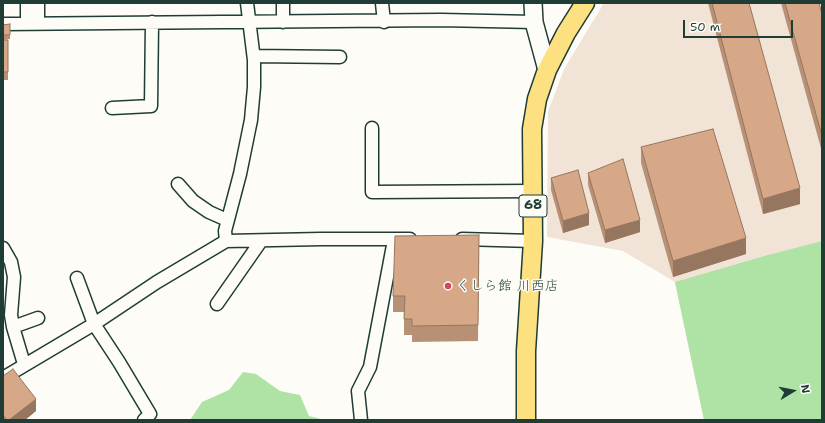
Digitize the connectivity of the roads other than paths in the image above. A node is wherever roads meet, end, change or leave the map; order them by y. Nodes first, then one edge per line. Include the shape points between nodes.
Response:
1 (27, 3) edge
2 (38, 3) edge
3 (247, 3) edge
4 (283, 3) edge
5 (382, 3) edge
6 (533, 3) edge
7 (584, 3) edge
8 (152, 22) junction
9 (249, 22) junction
10 (283, 22) junction
11 (384, 22) junction
12 (534, 22) junction
13 (3, 24) edge
14 (32, 24) junction
15 (254, 56) junction
16 (340, 57) dead end
17 (547, 70) junction
18 (112, 108) dead end
19 (372, 128) dead end
20 (178, 184) dead end
21 (533, 191) junction
22 (227, 220) junction
23 (418, 239) edge
24 (450, 239) edge
25 (394, 240) junction
26 (226, 241) junction
27 (261, 241) junction
28 (533, 241) junction
29 (3, 248) edge
30 (77, 278) dead end
31 (217, 304) dead end
32 (38, 318) dead end
33 (94, 324) junction
34 (13, 327) junction
35 (24, 364) junction
36 (3, 378) edge
37 (144, 420) edge
38 (361, 420) edge
39 (526, 420) edge

1 - 14 street
2 - 14 street
3 - 9 street
4 - 10 street
5 - 11 street
6 - 12 street
7 - 17 main road, 68
8 - 9 street
8 - 14 street
8 - 18 street via 151,106
9 - 10 street
9 - 15 street
10 - 11 street
11 - 12 street
12 - 17 street
13 - 14 street
15 - 16 street
15 - 22 street via 251,120
17 - 21 main road, 68 via 537,99 532,129
19 - 21 street via 372,192
20 - 22 street via 193,201
21 - 28 main road, 68
22 - 26 street
23 - 25 street
24 - 28 street
25 - 27 street
25 - 38 street via 370,367 358,391
26 - 27 street
26 - 33 street via 157,282
27 - 31 street
28 - 39 main road, 68 via 526,351
29 - 34 street via 11,262 14,277 11,315
30 - 33 street
32 - 34 street
33 - 35 street
33 - 37 street via 150,414
34 - 35 street
35 - 36 street

